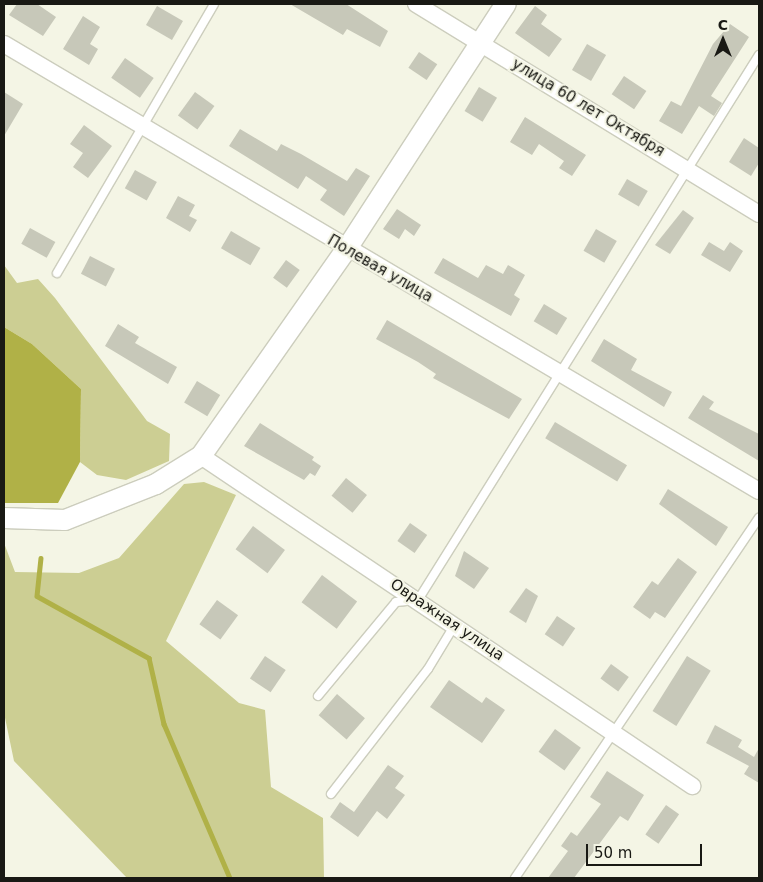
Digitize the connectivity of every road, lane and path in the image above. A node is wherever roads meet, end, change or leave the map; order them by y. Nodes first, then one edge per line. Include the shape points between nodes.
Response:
1 (214, 4) edge
2 (416, 4) edge
3 (506, 4) edge
4 (480, 43) junction
5 (4, 44) edge
6 (759, 55) edge
7 (142, 125) junction
8 (688, 169) junction
9 (759, 214) edge
10 (346, 250) junction
11 (57, 273) dead end
12 (559, 372) junction
13 (201, 456) junction
14 (759, 491) edge
15 (4, 518) edge
16 (759, 518) edge
17 (418, 600) junction
18 (454, 625) junction
19 (318, 696) dead end
20 (614, 729) junction
21 (692, 786) dead end
22 (332, 794) dead end
23 (514, 878) edge

1 - 7 lane
2 - 4 street, улица 60 лет Октября
3 - 4 street
4 - 8 street, улица 60 лет Октября
4 - 10 street
5 - 7 street, Полевая улица
6 - 8 lane
7 - 10 street, Полевая улица
7 - 11 lane
8 - 9 street, улица 60 лет Октября
8 - 12 lane
10 - 12 street, Полевая улица
10 - 13 street
12 - 14 street, Полевая улица
12 - 17 lane
13 - 15 street via 156,484 65,520
13 - 17 street, Овражная улица
16 - 20 lane
17 - 18 street, Овражная улица
17 - 19 lane via 396,602
18 - 20 street, Овражная улица
18 - 22 lane via 428,669
20 - 21 street, Овражная улица
20 - 23 lane

